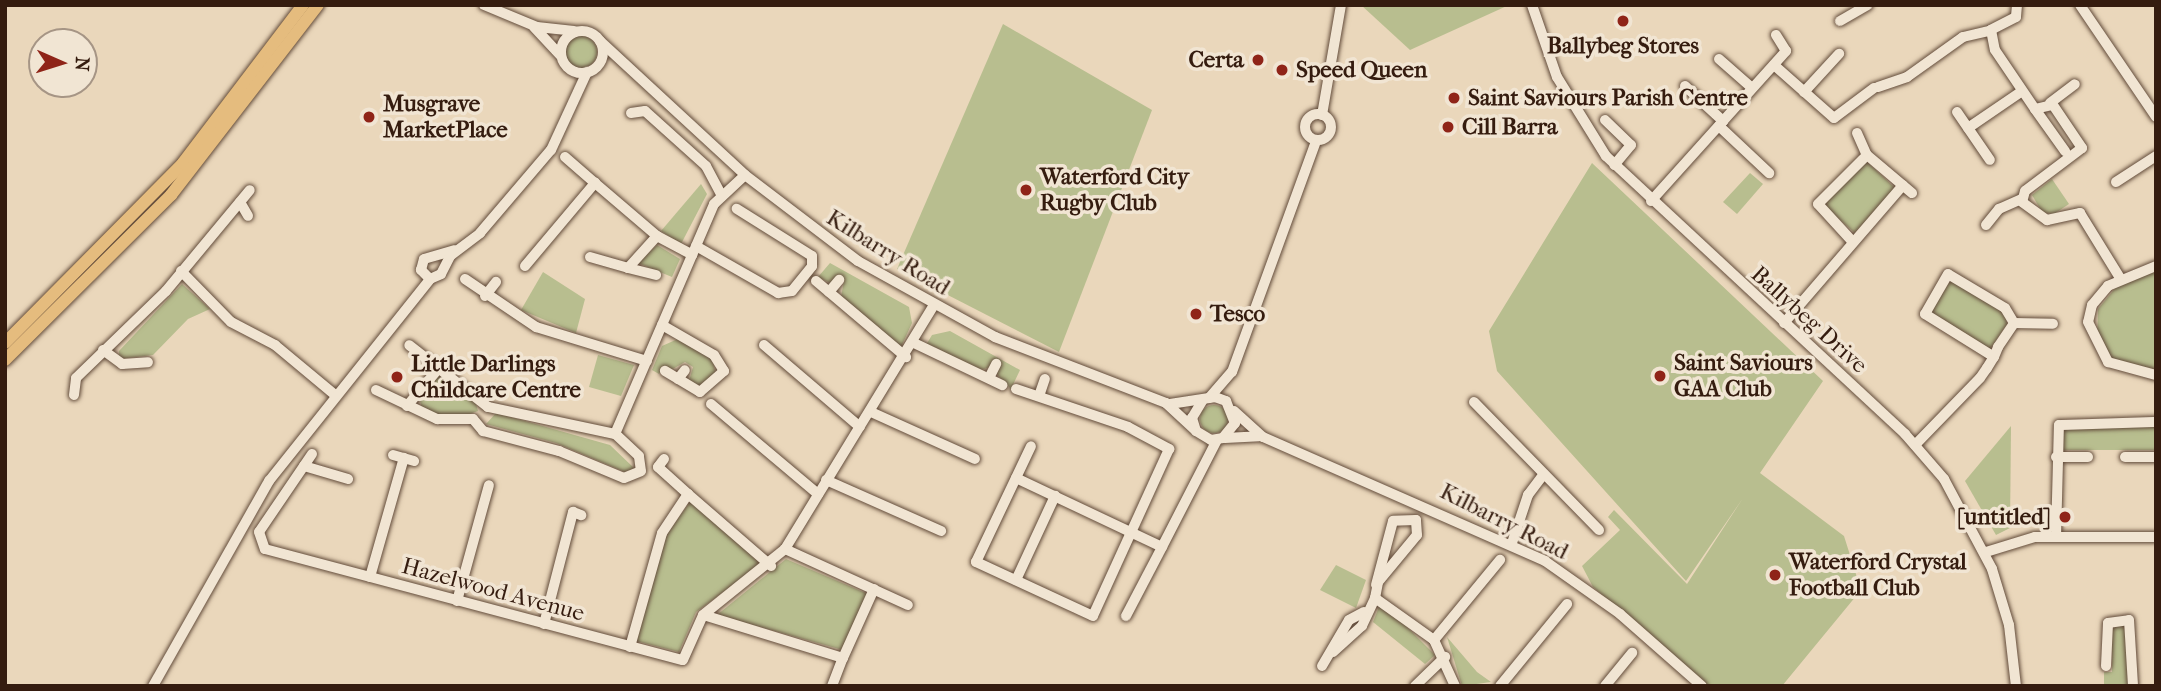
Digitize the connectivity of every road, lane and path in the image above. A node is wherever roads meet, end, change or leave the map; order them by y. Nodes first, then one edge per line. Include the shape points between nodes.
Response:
1 (303, 5) edge
2 (318, 5) edge
3 (484, 5) edge
4 (1341, 5) edge
5 (1532, 5) edge
6 (1868, 5) edge
7 (2017, 5) edge
8 (2080, 5) edge
9 (1839, 21) dead end
10 (527, 23) junction
11 (578, 31) junction
12 (1990, 31) junction
13 (1776, 35) dead end
14 (600, 41) junction
15 (1839, 54) dead end
16 (561, 55) junction
17 (1719, 59) dead end
18 (1773, 65) junction
19 (566, 66) junction
20 (590, 71) junction
21 (627, 72) junction
22 (2075, 83) dead end
23 (1685, 86) dead end
24 (1752, 89) junction
25 (2022, 91) junction
26 (1804, 92) junction
27 (575, 102) junction
28 (2050, 103) junction
29 (2035, 109) junction
30 (1957, 112) dead end
31 (631, 113) dead end
32 (1322, 115) junction
33 (2156, 117) edge
34 (1605, 120) dead end
35 (1721, 123) junction
36 (1968, 128) junction
37 (1857, 133) dead end
38 (1316, 141) junction
39 (2065, 151) dead end
40 (1867, 155) junction
41 (2156, 156) edge
42 (565, 157) dead end
43 (1990, 160) dead end
44 (1614, 164) junction
45 (1769, 173) dead end
46 (745, 175) junction
47 (2116, 182) dead end
48 (595, 183) junction
49 (1903, 185) junction
50 (250, 190) dead end
51 (1912, 194) dead end
52 (722, 196) junction
53 (2021, 199) junction
54 (1651, 201) junction
55 (240, 202) junction
56 (737, 209) dead end
57 (248, 216) dead end
58 (1986, 225) dead end
59 (657, 236) junction
60 (1852, 241) junction
61 (458, 249) junction
62 (694, 250) junction
63 (433, 256) junction
64 (590, 257) dead end
65 (525, 266) dead end
66 (2156, 266) edge
67 (628, 268) junction
68 (443, 270) junction
69 (181, 271) junction
70 (656, 275) dead end
71 (430, 278) junction
72 (2120, 278) junction
73 (465, 279) dead end
74 (839, 280) dead end
75 (816, 281) dead end
76 (496, 282) dead end
77 (829, 292) junction
78 (485, 296) junction
79 (934, 305) junction
80 (1784, 323) junction
81 (2014, 323) junction
82 (2053, 324) dead end
83 (662, 325) junction
84 (5, 343) edge
85 (914, 343) junction
86 (410, 345) dead end
87 (764, 345) dead end
88 (103, 351) junction
89 (906, 357) junction
90 (1993, 357) junction
91 (5, 360) edge
92 (647, 361) junction
93 (148, 362) dead end
94 (996, 364) dead end
95 (439, 368) junction
96 (685, 370) dead end
97 (665, 371) dead end
98 (1232, 372) junction
99 (2156, 375) edge
100 (989, 378) junction
101 (678, 379) junction
102 (1045, 379) dead end
103 (1002, 385) dead end
104 (1016, 389) dead end
105 (376, 390) dead end
106 (74, 395) dead end
107 (335, 395) junction
108 (1039, 396) junction
109 (1206, 399) junction
110 (1474, 402) dead end
111 (711, 404) dead end
112 (1166, 404) junction
113 (407, 406) junction
114 (488, 407) junction
115 (1232, 408) junction
116 (871, 412) junction
117 (472, 419) junction
118 (2156, 422) edge
119 (860, 427) junction
120 (1198, 433) junction
121 (615, 434) junction
122 (1263, 437) junction
123 (1220, 439) junction
124 (1915, 445) junction
125 (1031, 446) dead end
126 (312, 454) dead end
127 (393, 455) dead end
128 (2056, 457) junction
129 (2088, 457) dead end
130 (2125, 457) dead end
131 (2156, 457) edge
132 (975, 459) dead end
133 (1201, 462) junction
134 (304, 467) junction
135 (658, 467) dead end
136 (1544, 474) junction
137 (1016, 478) junction
138 (348, 479) dead end
139 (826, 480) junction
140 (489, 485) dead end
141 (688, 494) junction
142 (818, 494) junction
143 (1055, 496) junction
144 (573, 512) dead end
145 (1599, 530) dead end
146 (941, 531) dead end
147 (1134, 532) junction
148 (2056, 537) junction
149 (2156, 537) edge
150 (1512, 543) junction
151 (1162, 547) junction
152 (785, 550) junction
153 (1986, 552) junction
154 (1500, 560) dead end
155 (771, 566) junction
156 (370, 577) junction
157 (1016, 580) junction
158 (1376, 585) junction
159 (874, 589) junction
160 (1375, 598) junction
161 (457, 601) junction
162 (1567, 604) dead end
163 (908, 605) dead end
164 (703, 615) junction
165 (1126, 616) dead end
166 (544, 624) junction
167 (1434, 640) junction
168 (630, 647) junction
169 (1632, 653) dead end
170 (1445, 657) junction
171 (843, 658) junction
172 (1322, 666) dead end
173 (2106, 666) dead end
174 (153, 686) edge
175 (832, 686) edge
176 (1415, 686) edge
177 (1455, 686) edge
178 (1500, 686) edge
179 (1605, 686) edge
180 (1702, 686) edge
181 (2017, 686) edge
182 (2133, 686) edge

1 - 84 main road via 155,194
2 - 91 main road via 171,195
3 - 10 street
4 - 32 street
5 - 44 street, Ballybeg Drive via 1564,90
6 - 9 street
7 - 12 street via 2016,18
8 - 33 street
10 - 11 street
10 - 16 street
11 - 14 street
11 - 16 street via 566,37
12 - 25 street
12 - 26 street via 1956,40 1908,77 1876,88 1837,118
13 - 18 street via 1787,48
14 - 20 street via 602,57
14 - 21 street, Kilbarry Road
15 - 26 street
16 - 19 street
17 - 24 street
18 - 24 street
18 - 26 street
19 - 20 street
19 - 27 street
20 - 21 street
20 - 27 street
21 - 46 street, Kilbarry Road
22 - 28 street
23 - 35 street
24 - 35 street
25 - 29 street
25 - 36 street
27 - 61 street via 551,150
28 - 29 street
28 - 53 street via 2082,150
29 - 39 street
30 - 36 street
31 - 52 street via 645,111 706,166
32 - 38 street via 1331,132
32 - 38 street via 1305,125
34 - 44 street via 1631,145
35 - 45 street
35 - 54 street
36 - 43 street
37 - 40 street
38 - 98 street
40 - 49 street
40 - 60 street via 1818,204
41 - 47 street
42 - 48 street
44 - 54 street, Ballybeg Drive
46 - 52 street
46 - 79 street, Kilbarry Road via 838,247
48 - 59 street
48 - 65 street
49 - 51 street
49 - 60 street
50 - 55 street
52 - 62 street
53 - 58 street via 1998,209
53 - 72 street via 2047,220 2082,214
54 - 80 street, Ballybeg Drive
55 - 57 street
55 - 69 street
56 - 62 street via 812,256 812,266 792,291 781,294
59 - 62 street
59 - 67 street
60 - 80 street
61 - 63 street
61 - 68 street
62 - 83 street
63 - 68 street
63 - 71 street via 421,265
64 - 67 street
66 - 72 street
67 - 70 street
68 - 71 street
69 - 88 street
69 - 107 street via 231,322 275,345
71 - 107 street
72 - 99 street via 2092,305 2089,332 2108,362
73 - 78 street
74 - 77 street
75 - 77 street
76 - 78 street
77 - 89 street
78 - 92 street via 536,327
79 - 85 street
79 - 112 street, Kilbarry Road via 1049,362
80 - 124 street, Ballybeg Drive
81 - 82 street
81 - 90 street
81 - 90 street via 2008,311 1954,274 1926,304 1927,317
83 - 92 street
83 - 101 street via 723,365 723,375 706,391
85 - 89 street
85 - 100 street
86 - 95 street
87 - 119 street
88 - 93 street via 122,364
88 - 106 street via 76,378
89 - 116 street
90 - 124 street
92 - 121 street
94 - 100 street
95 - 113 street
95 - 114 street
96 - 101 street
97 - 101 street
98 - 109 street
98 - 115 street
100 - 103 street
102 - 108 street
104 - 108 street
105 - 113 street
107 - 174 street via 219,560
108 - 147 street via 1128,427 1169,450
109 - 112 street, Kilbarry Road
109 - 115 street
109 - 120 street via 1194,411
110 - 136 street
111 - 142 street
112 - 120 street, Kilbarry Road
113 - 117 street via 448,422
114 - 117 street
114 - 121 street
115 - 122 street, Kilbarry Road
115 - 123 street via 1233,429
116 - 119 street
116 - 132 street
117 - 121 street via 483,431 632,479 642,461
118 - 128 street via 2062,423
119 - 139 street
120 - 123 street
120 - 133 street
122 - 123 street, Kilbarry Road
122 - 150 street, Kilbarry Road
123 - 133 street
124 - 153 street, Ballybeg Drive via 1957,499
125 - 137 street
126 - 134 street
127 - 156 street via 409,460
128 - 129 street
128 - 148 street
130 - 131 street
133 - 151 street
134 - 138 street
134 - 156 street, Hazelwood Avenue via 259,532 265,549
135 - 141 street
136 - 145 street
136 - 150 street via 1526,498
137 - 143 street
137 - 157 street via 976,562
139 - 142 street
139 - 146 street
140 - 161 street
141 - 155 street
141 - 168 street via 662,533
142 - 152 street
143 - 147 street
143 - 157 street
144 - 166 street
147 - 151 street
147 - 157 street via 1093,616
148 - 149 street
148 - 153 street
150 - 180 street, Kilbarry Road via 1599,598
151 - 165 street
152 - 155 street
152 - 159 street
153 - 181 street, Ballybeg Drive via 2009,625
154 - 167 street
155 - 164 street
156 - 161 street, Hazelwood Avenue
158 - 158 street via 1417,534 1416,520 1393,521
158 - 160 street
159 - 163 street
159 - 171 street
160 - 167 street
160 - 172 street via 1364,612 1362,626
161 - 166 street, Hazelwood Avenue
162 - 178 street
164 - 168 street, Hazelwood Avenue via 683,660
164 - 171 street
166 - 168 street, Hazelwood Avenue
167 - 170 street
169 - 179 street
170 - 176 street
170 - 177 street
171 - 175 street
173 - 182 street via 2108,623 2129,620

